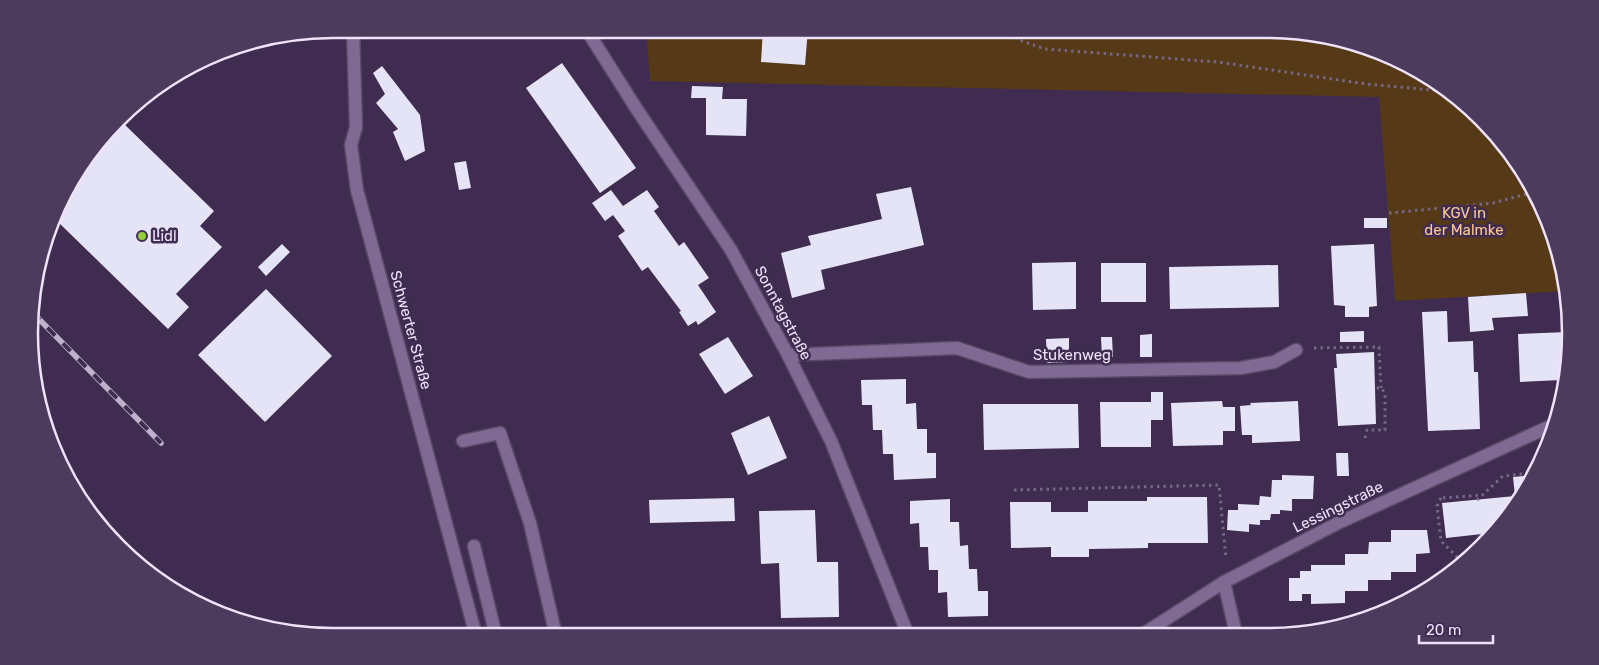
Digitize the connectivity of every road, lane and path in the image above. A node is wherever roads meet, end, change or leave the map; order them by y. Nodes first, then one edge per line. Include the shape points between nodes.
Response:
1 (354, 38) edge
2 (592, 38) edge
3 (1016, 38) edge
4 (1435, 90) edge
5 (1527, 194) edge
6 (1390, 213) dead end
7 (1296, 350) joint
8 (788, 355) junction
9 (1545, 428) edge
10 (1366, 438) dead end
11 (463, 441) dead end
12 (1525, 474) edge
13 (1433, 480) junction
14 (1014, 490) dead end
15 (1482, 495) junction
16 (1442, 498) junction
17 (1477, 500) dead end
18 (474, 546) dead end
19 (1457, 557) edge
20 (1226, 581) junction
21 (474, 628) edge
22 (494, 628) edge
23 (554, 628) edge
24 (905, 628) edge
25 (1152, 628) edge
26 (1235, 628) edge

1 - 21 street, Schwerter Straße via 356,127 351,145 357,190
2 - 8 street, Sonntagstraße via 732,250
3 - 4 path via 1045,49 1218,62 1366,84
5 - 6 path via 1493,203
7 - 8 street, Stukenweg via 1274,362 1241,368 1029,372 957,348
7 - 10 path via 1379,347 1379,388 1385,393 1385,430 1367,430
8 - 24 street, Sonntagstraße via 831,441
9 - 13 street, Lessingstraße
11 - 23 street via 500,433 530,523
12 - 15 path via 1503,476
13 - 16 path
13 - 20 street, Lessingstraße via 1338,523
14 - 20 path via 1219,485
15 - 16 path
15 - 17 path
16 - 19 path via 1437,506 1440,541
18 - 22 street
20 - 25 street, Lessingstraße
20 - 26 street

